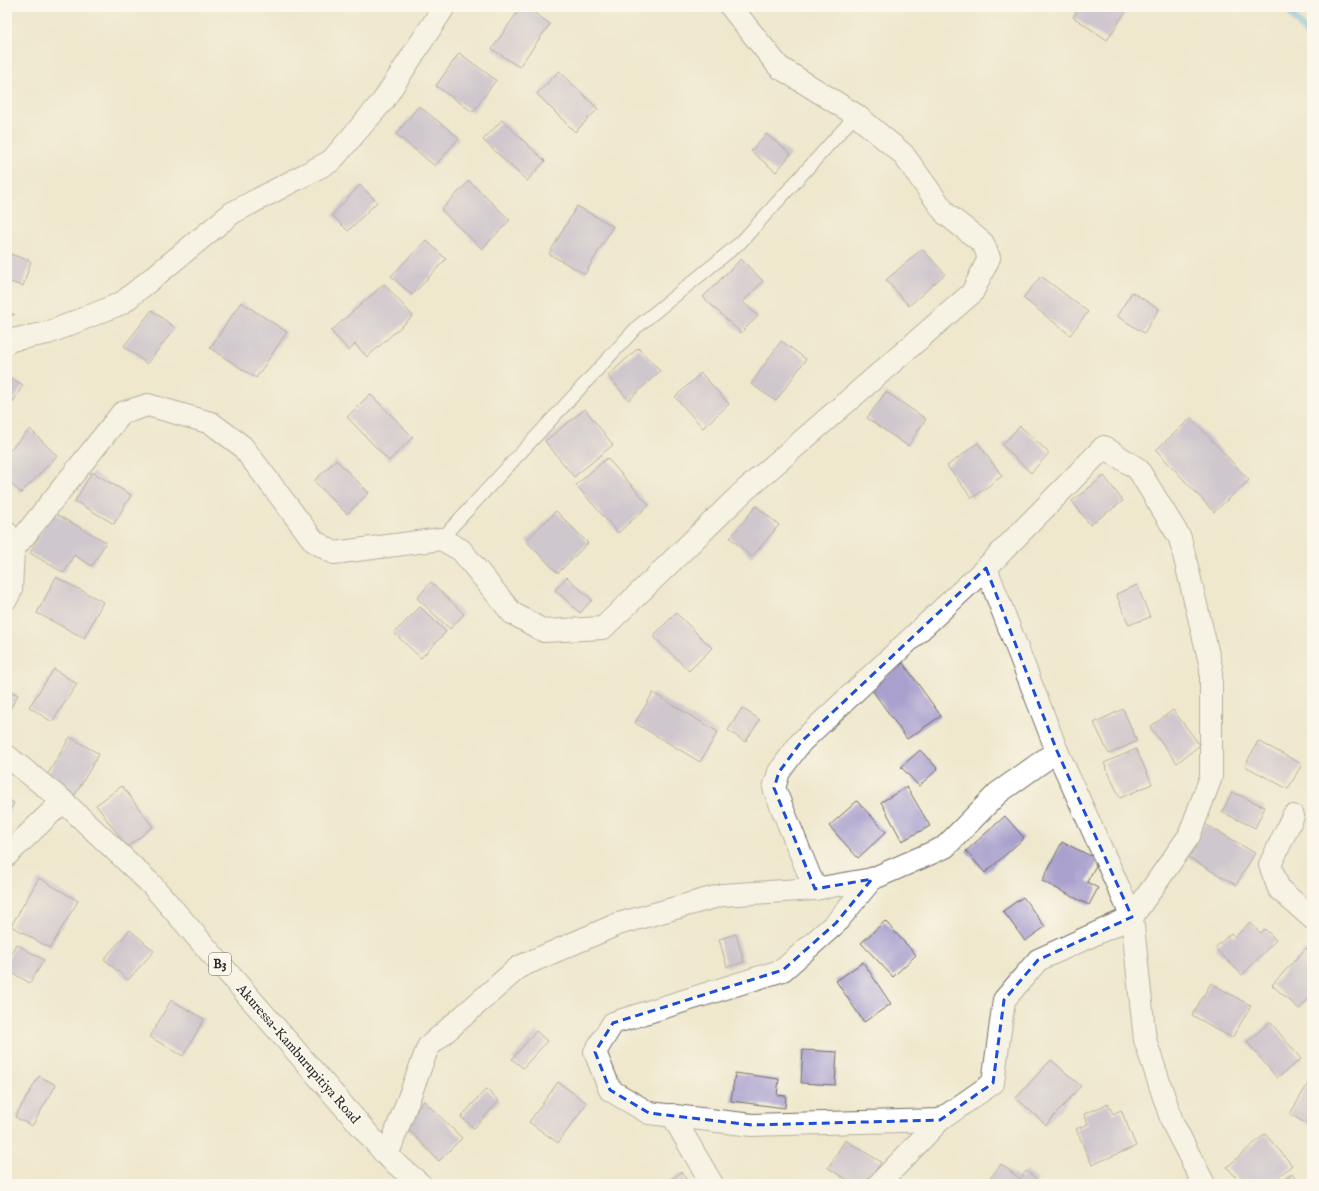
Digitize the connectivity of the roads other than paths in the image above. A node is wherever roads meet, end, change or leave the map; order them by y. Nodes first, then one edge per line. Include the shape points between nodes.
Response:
1 (444, 7) edge
2 (731, 7) edge
3 (856, 115) junction
4 (7, 343) edge
5 (441, 539) junction
6 (10, 541) edge
7 (986, 568) junction
8 (7, 598) edge
9 (1057, 751) junction
10 (7, 756) edge
11 (64, 801) junction
12 (1293, 816) dead end
13 (7, 855) edge
14 (872, 879) junction
15 (815, 888) junction
16 (1132, 917) junction
17 (1312, 918) edge
18 (672, 1116) junction
19 (940, 1120) junction
20 (387, 1156) junction
21 (420, 1184) edge
22 (712, 1184) edge
23 (879, 1184) edge
24 (1204, 1184) edge

1 - 4 street via 383,101 331,161 232,213 122,303 48,333
2 - 3 street via 779,67
3 - 5 lane via 741,242 637,327
3 - 5 street via 903,154 946,214 984,243 989,258 972,293 743,492 603,628 544,632 512,613 461,550
5 - 6 street via 334,553 314,541 242,446 211,423 148,405 122,413
6 - 8 street via 11,590
7 - 9 street
7 - 15 street via 801,742 779,772 774,788
7 - 16 street via 1104,447 1138,469 1180,538 1211,667 1211,777 1188,836
9 - 14 street via 998,793 945,847
9 - 16 street
10 - 11 street, Akuressa-Kamburupitiya Road / B3
11 - 13 street
11 - 20 street, Akuressa-Kamburupitiya Road / B3 via 151,884
12 - 17 street via 1270,865 1278,889
14 - 15 street
14 - 18 street via 836,923 783,970 614,1023 595,1052 610,1090 649,1113
15 - 20 street via 722,895 618,924 519,967 428,1047
16 - 19 street via 1038,960 1004,1000 993,1083
16 - 24 street via 1145,1040 1173,1124
18 - 19 street via 752,1125
18 - 22 street
19 - 23 street
20 - 21 street, Akuressa-Kamburupitiya Road / B3

